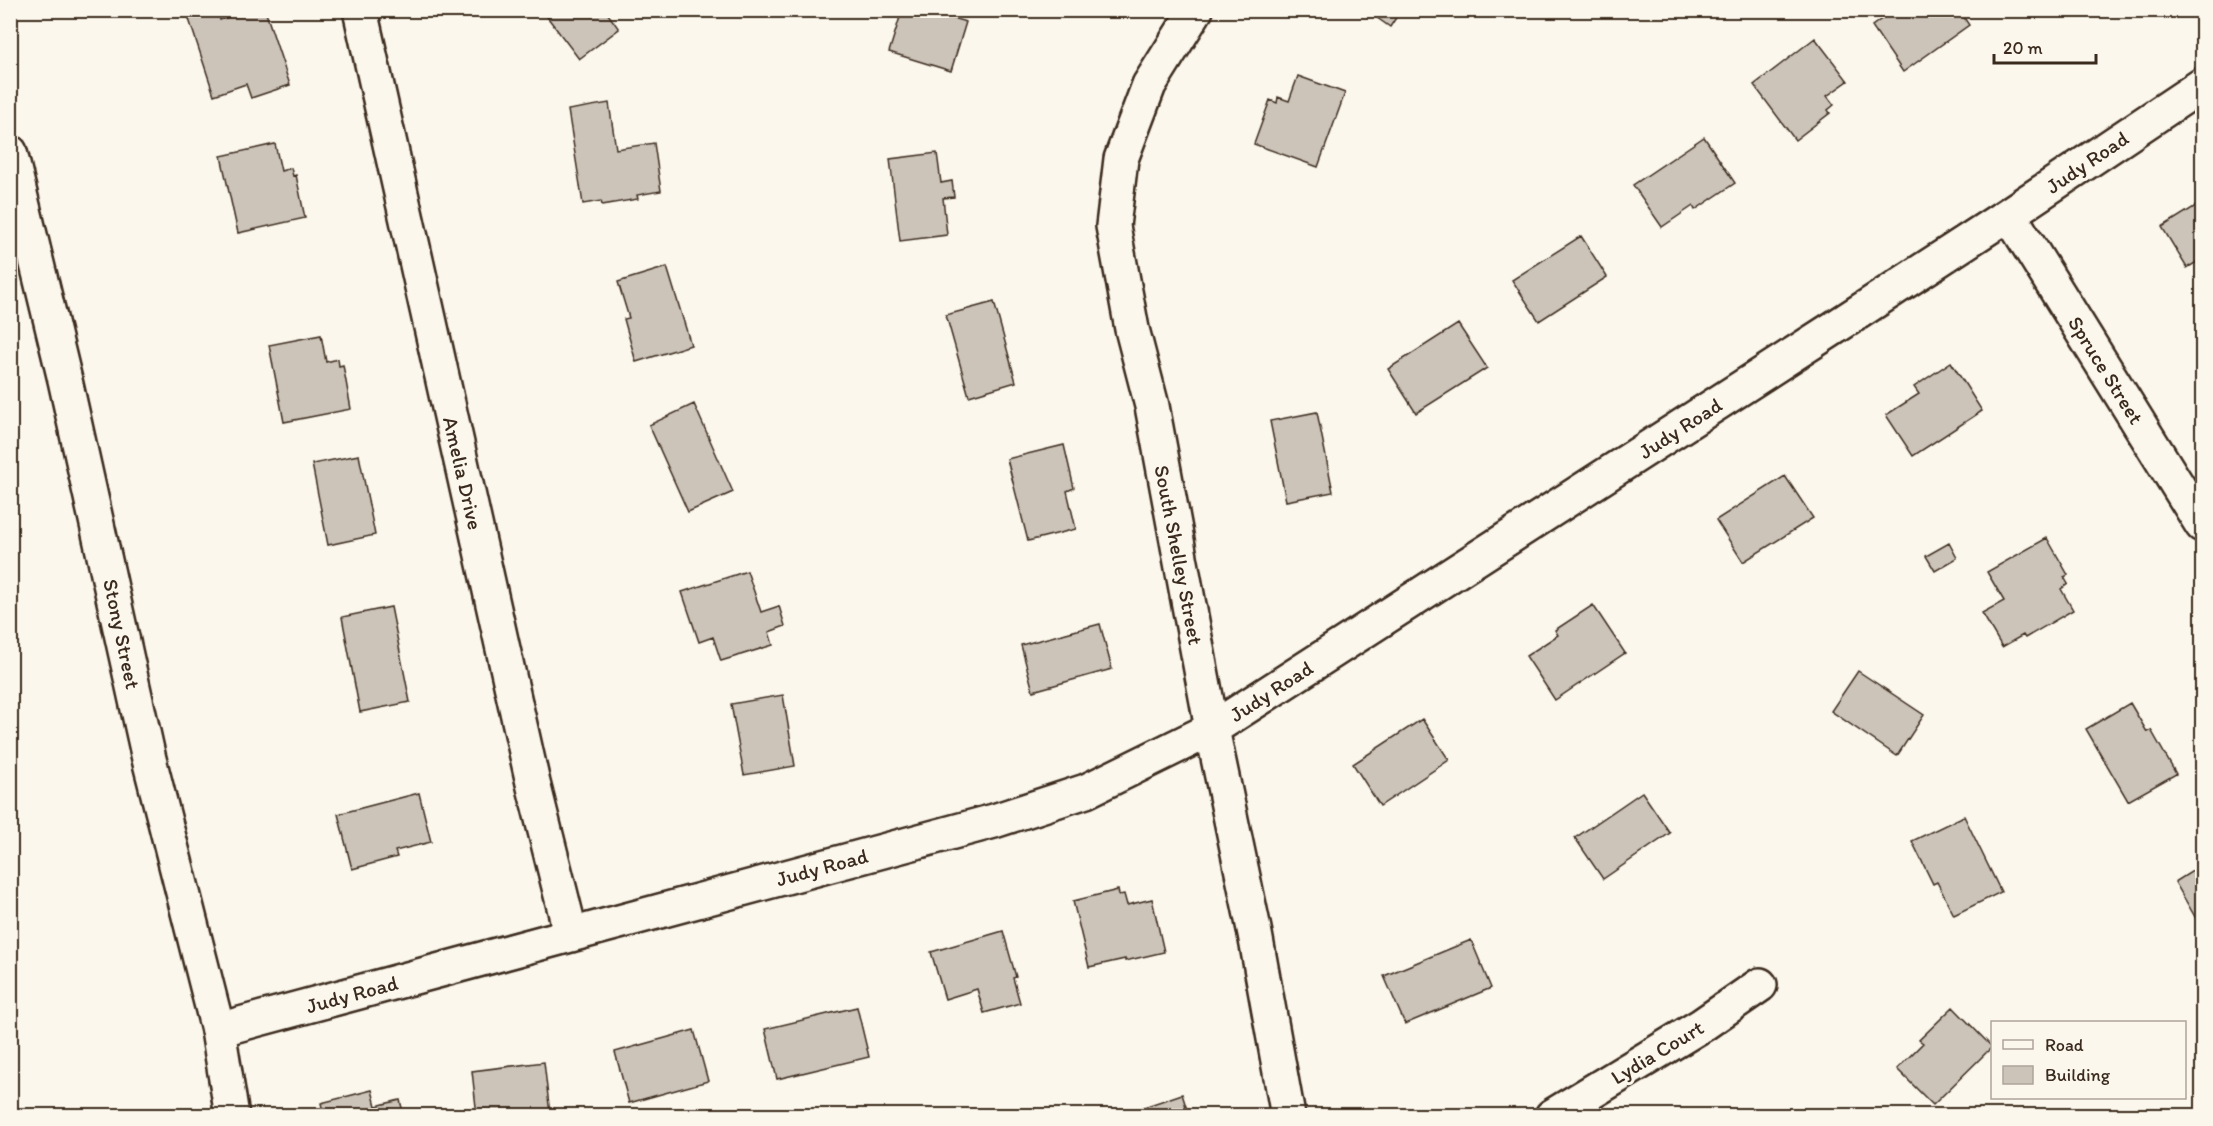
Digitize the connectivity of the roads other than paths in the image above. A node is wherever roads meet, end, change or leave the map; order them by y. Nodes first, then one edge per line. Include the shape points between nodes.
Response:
1 (360, 10) edge
2 (1196, 10) edge
3 (2202, 85) edge
4 (10, 152) edge
5 (2009, 214) junction
6 (2202, 525) edge
7 (1212, 729) junction
8 (571, 935) junction
9 (1760, 985) dead end
10 (218, 1030) junction
11 (232, 1116) edge
12 (1288, 1116) edge
13 (1552, 1116) edge

1 - 8 street, Amelia Drive via 532,783
2 - 7 street, South Shelley Street via 1149,85 1120,159 1113,226 1132,329 1152,406
3 - 5 street, Judy Road
4 - 10 street, Stony Street via 63,369 149,759
5 - 6 street, Spruce Street
5 - 7 street, Judy Road
7 - 8 street, Judy Road via 1086,791 994,820
7 - 12 street, South Shelley Street via 1256,934
8 - 10 street, Judy Road
9 - 13 street, Lydia Court
10 - 11 street, Stony Street

